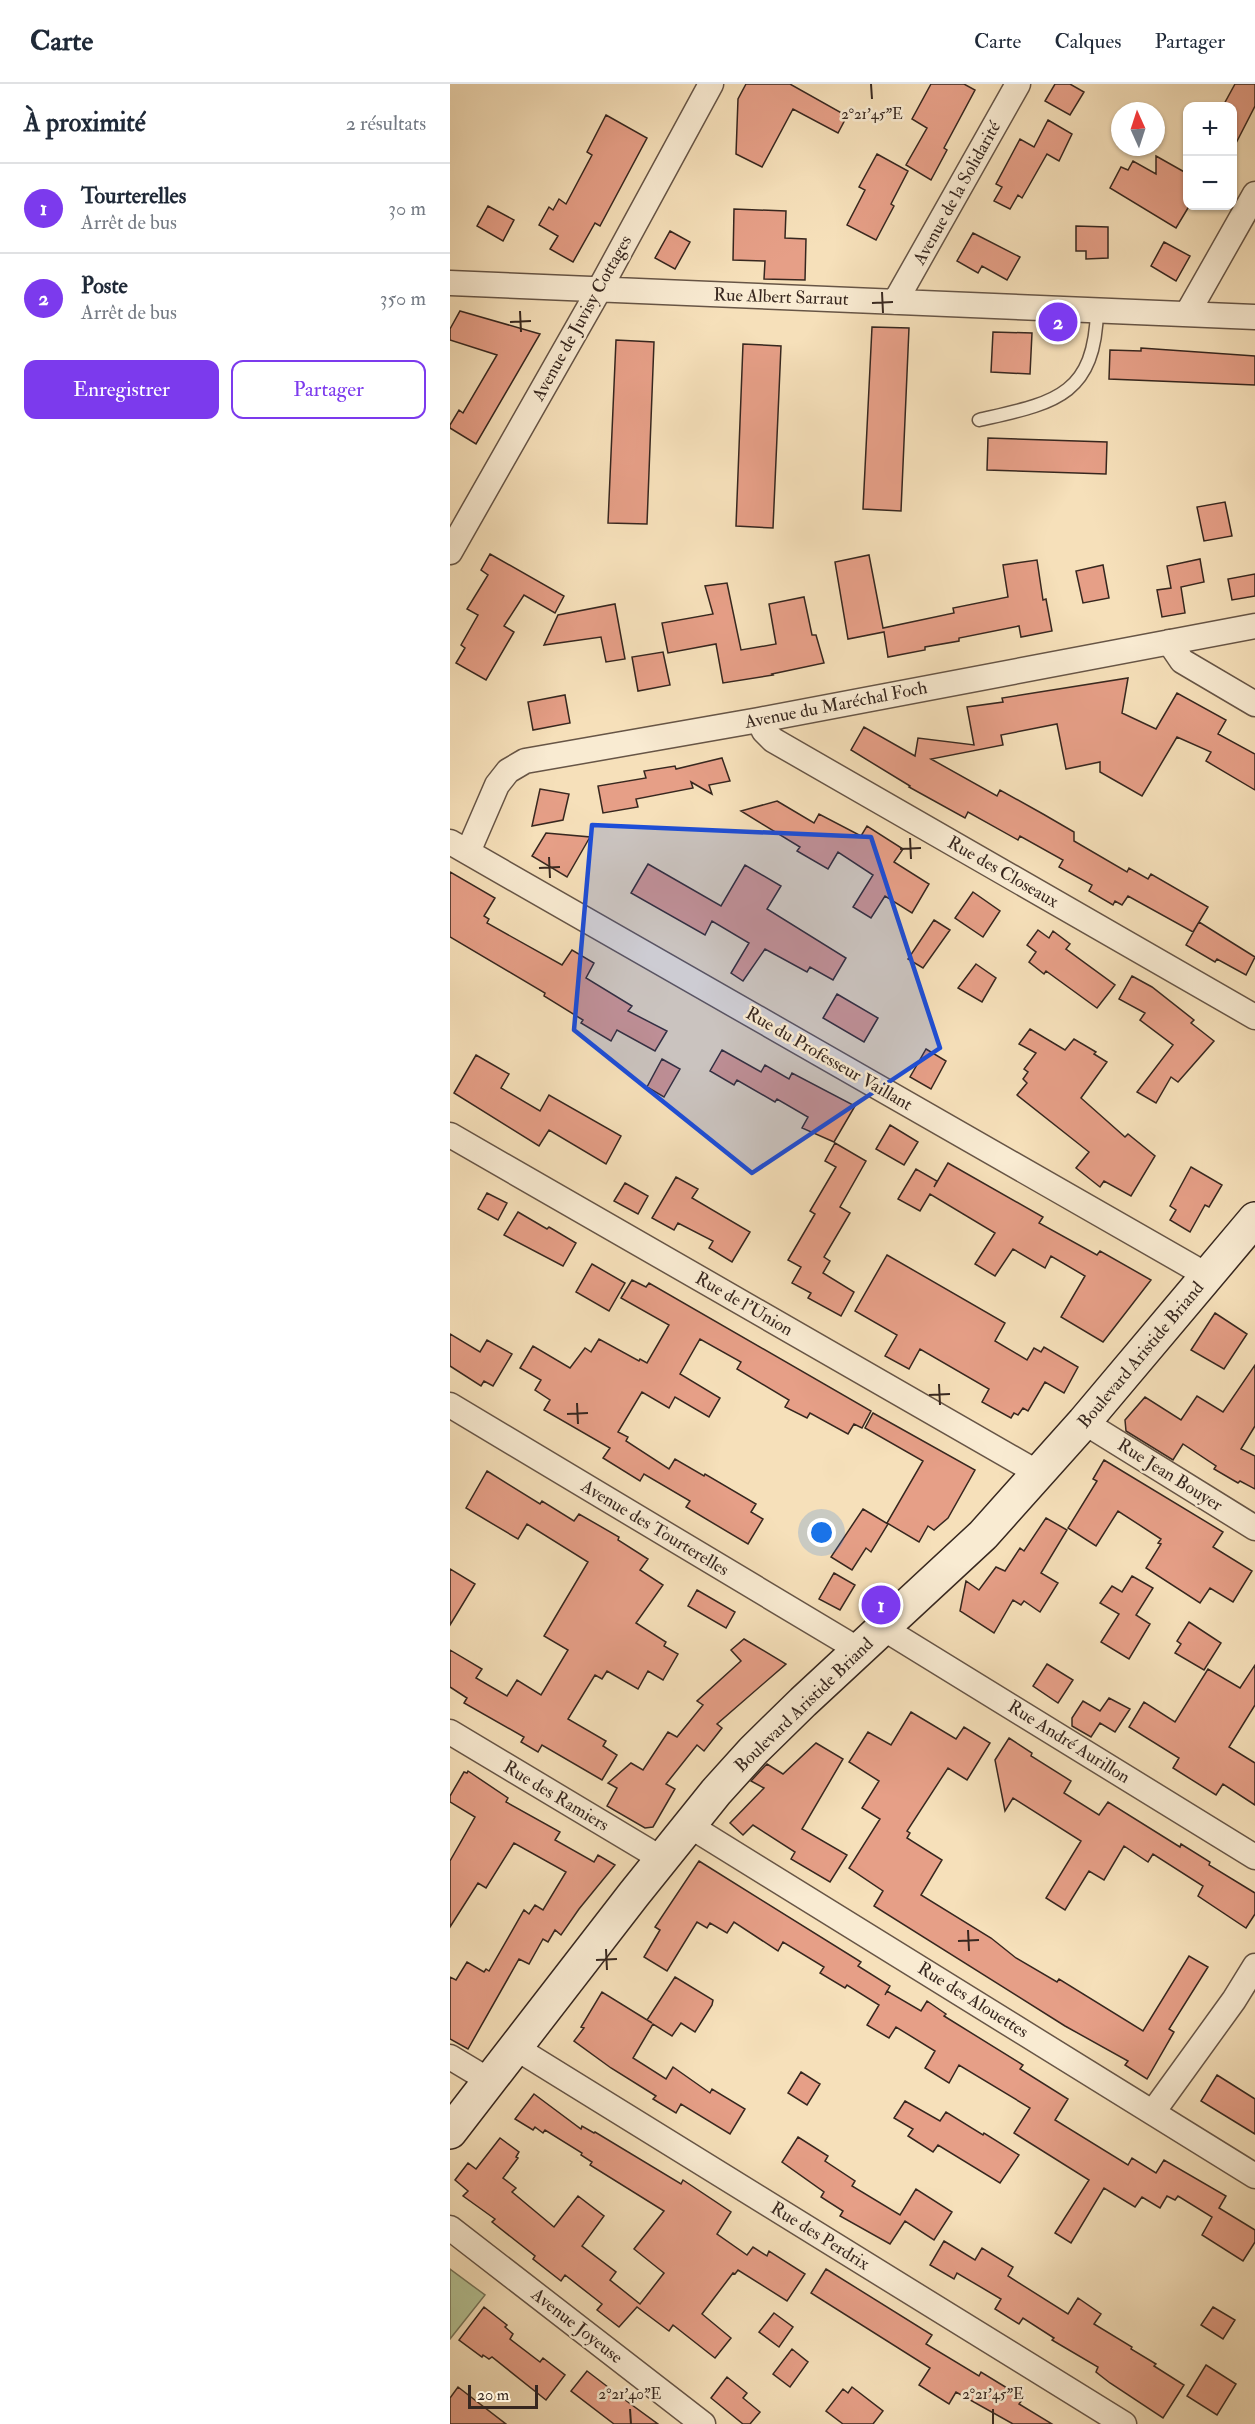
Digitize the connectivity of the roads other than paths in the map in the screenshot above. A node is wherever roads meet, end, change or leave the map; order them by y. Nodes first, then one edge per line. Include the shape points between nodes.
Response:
1 (711, 84) edge
2 (1018, 84) edge
3 (1255, 194) edge
4 (450, 283) edge
5 (598, 290) junction
6 (895, 302) junction
7 (1097, 310) junction
8 (1187, 314) junction
9 (1255, 317) edge
10 (979, 420) dead end
11 (450, 552) edge
12 (1255, 626) edge
13 (1169, 642) junction
14 (1255, 704) edge
15 (759, 720) junction
16 (459, 847) edge
17 (1255, 1017) edge
18 (450, 1135) edge
19 (1255, 1219) edge
20 (1208, 1276) junction
21 (450, 1405) edge
22 (1084, 1422) junction
23 (1038, 1473) junction
24 (1255, 1528) edge
25 (883, 1628) junction
26 (859, 1650) junction
27 (450, 1732) edge
28 (690, 1826) junction
29 (1255, 1857) edge
30 (662, 1859) junction
31 (1255, 1966) edge
32 (516, 2048) junction
33 (450, 2057) edge
34 (490, 2081) junction
35 (1153, 2112) junction
36 (450, 2132) edge
37 (1255, 2176) edge
38 (450, 2228) edge
39 (703, 2424) edge
40 (1124, 2424) edge

1 - 5 street, Avenue de Juvisy Cottages
2 - 6 street, Avenue de la Solidarité
3 - 8 street
4 - 5 street, Rue Albert Sarraut
5 - 6 street, Rue Albert Sarraut
5 - 11 street, Avenue de Juvisy Cottages
6 - 7 street, Rue Albert Sarraut
7 - 8 street, Rue Albert Sarraut
7 - 10 lane via 1089,361 1081,378 1067,393
8 - 9 street, Rue Albert Sarraut
12 - 13 street, Avenue du Maréchal Foch
13 - 14 street via 1182,661
13 - 15 street, Avenue du Maréchal Foch
15 - 16 street, Avenue du Maréchal Foch via 525,761 508,771 497,785
15 - 17 street, Rue des Closeaux via 773,740
16 - 20 street, Rue du Professeur Vaillant
18 - 23 street, Rue de l'Union
19 - 20 main road, Boulevard Aristide Briand
20 - 22 main road, Boulevard Aristide Briand
21 - 26 street, Avenue des Tourterelles
22 - 23 main road, Boulevard Aristide Briand
22 - 24 street, Rue Jean Bouyer
23 - 25 main road, Boulevard Aristide Briand via 983,1535
25 - 26 main road, Boulevard Aristide Briand
25 - 29 street, Rue André Aurillon
26 - 28 main road, Boulevard Aristide Briand via 753,1751
27 - 30 street, Rue des Ramiers
28 - 30 main road, Boulevard Aristide Briand
28 - 35 street, Rue des Alouettes
30 - 32 main road, Boulevard Aristide Briand
31 - 35 street
32 - 34 main road, Boulevard Aristide Briand
32 - 40 street, Rue des Perdrix
33 - 34 street
34 - 36 main road, Boulevard Aristide Briand
35 - 37 street, Rue des Alouettes
38 - 39 street, Avenue Joyeuse

